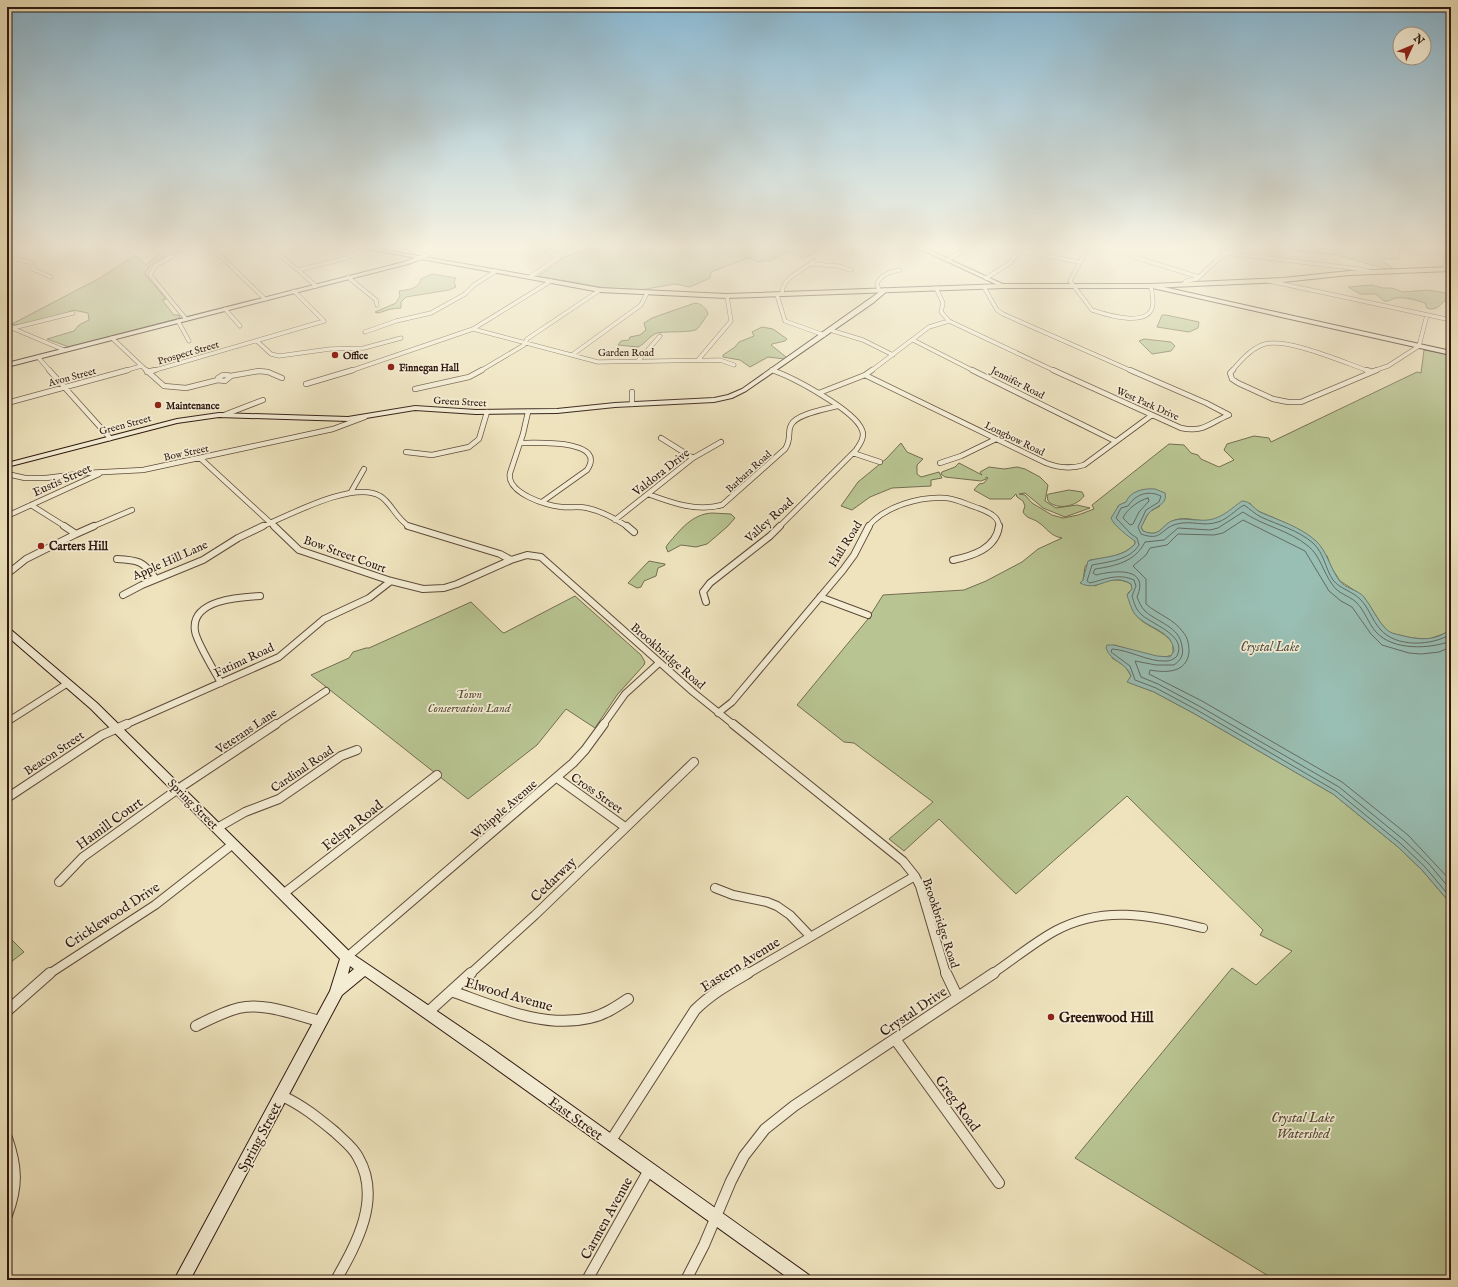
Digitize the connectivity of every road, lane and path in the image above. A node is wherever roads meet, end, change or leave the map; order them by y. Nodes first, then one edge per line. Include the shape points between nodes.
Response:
1 (175, 306) edge
2 (237, 306) edge
3 (310, 306) edge
4 (443, 306) edge
5 (510, 306) edge
6 (576, 306) edge
7 (640, 306) edge
8 (729, 306) edge
9 (782, 306) edge
10 (865, 306) edge
11 (943, 306) edge
12 (995, 306) edge
13 (1088, 306) edge
14 (1153, 306) edge
15 (1240, 306) edge
16 (1384, 306) edge
17 (225, 309) junction
18 (73, 313) dead end
19 (1427, 315) junction
20 (186, 319) junction
21 (1451, 320) edge
22 (178, 321) junction
23 (949, 321) junction
24 (7, 326) edge
25 (240, 326) dead end
26 (13, 328) junction
27 (473, 329) junction
28 (830, 330) junction
29 (365, 332) dead end
30 (824, 335) junction
31 (660, 336) dead end
32 (112, 338) junction
33 (401, 338) dead end
34 (912, 340) junction
35 (189, 341) dead end
36 (257, 341) junction
37 (526, 342) junction
38 (1419, 346) junction
39 (64, 350) junction
40 (1451, 353) edge
41 (572, 355) junction
42 (893, 355) junction
43 (38, 357) junction
44 (698, 360) junction
45 (638, 361) junction
46 (7, 365) edge
47 (141, 366) junction
48 (734, 366) dead end
49 (772, 370) junction
50 (1370, 371) junction
51 (147, 372) junction
52 (865, 375) junction
53 (282, 378) dead end
54 (306, 384) dead end
55 (65, 387) junction
56 (415, 389) dead end
57 (632, 392) dead end
58 (819, 393) junction
59 (263, 400) dead end
60 (7, 403) edge
61 (632, 404) junction
62 (837, 406) junction
63 (488, 412) junction
64 (528, 412) junction
65 (224, 415) junction
66 (1152, 415) junction
67 (365, 417) junction
68 (110, 438) junction
69 (661, 438) dead end
70 (996, 439) junction
71 (1115, 441) junction
72 (721, 442) dead end
73 (521, 443) junction
74 (406, 452) dead end
75 (853, 452) junction
76 (200, 458) junction
77 (693, 458) junction
78 (880, 462) dead end
79 (940, 463) dead end
80 (7, 465) edge
81 (364, 469) dead end
82 (103, 473) junction
83 (7, 474) edge
84 (351, 492) junction
85 (648, 494) junction
86 (542, 502) junction
87 (31, 505) junction
88 (132, 510) dead end
89 (7, 516) edge
90 (615, 520) junction
91 (269, 524) junction
92 (634, 532) dead end
93 (76, 534) junction
94 (117, 559) dead end
95 (511, 560) junction
96 (953, 560) dead end
97 (11, 571) dead end
98 (155, 578) junction
99 (391, 581) junction
100 (123, 594) dead end
101 (260, 596) dead end
102 (820, 597) junction
103 (706, 602) dead end
104 (868, 616) dead end
105 (8, 635) edge
106 (659, 663) junction
107 (68, 683) junction
108 (222, 683) junction
109 (326, 691) dead end
110 (718, 713) junction
111 (7, 722) edge
112 (116, 729) junction
113 (357, 750) dead end
114 (694, 762) dead end
115 (437, 775) dead end
116 (557, 778) junction
117 (178, 789) junction
118 (7, 798) edge
119 (626, 827) junction
120 (217, 828) junction
121 (233, 844) junction
122 (915, 876) junction
123 (59, 882) dead end
124 (715, 888) dead end
125 (283, 894) junction
126 (1202, 928) dead end
127 (810, 936) junction
128 (347, 957) junction
129 (364, 970) junction
130 (451, 991) junction
131 (336, 993) junction
132 (957, 996) junction
133 (628, 999) dead end
134 (7, 1011) edge
135 (427, 1013) junction
136 (320, 1022) junction
137 (196, 1026) dead end
138 (895, 1039) junction
139 (282, 1096) junction
140 (7, 1138) edge
141 (610, 1142) junction
142 (649, 1170) junction
143 (999, 1182) dead end
144 (7, 1215) edge
145 (715, 1217) junction
146 (182, 1280) edge
147 (336, 1280) edge
148 (587, 1280) edge
149 (686, 1280) edge
150 (804, 1280) edge

1 - 20 street
2 - 17 street
3 - 36 street, Prospect Street via 324,321
4 - 29 street
5 - 27 street
6 - 37 street
7 - 41 street
8 - 44 street via 731,321
9 - 30 street via 785,321
10 - 28 street, Green Street
11 - 23 street via 941,312
12 - 66 street, West Park Drive via 1002,314 1229,415 1208,427 1196,430 1178,427
13 - 14 street via 1098,312 1139,319 1149,313
15 - 38 street
16 - 19 street
17 - 20 street
17 - 25 street
18 - 26 street
19 - 21 street
19 - 38 street
20 - 22 street
22 - 32 street
22 - 35 street
23 - 34 street via 931,326
23 - 66 street, West Park Drive
24 - 26 street
26 - 39 street
27 - 37 street, Garden Road
27 - 54 street
28 - 30 street, Green Street
28 - 42 street via 863,340
30 - 49 street, Green Street
31 - 45 street
32 - 39 street
32 - 47 street
33 - 36 street via 364,348 330,349 279,356 270,353
34 - 42 street
34 - 71 street, Jennifer Road
36 - 51 street, Prospect Street
37 - 41 street, Garden Road
37 - 56 street via 512,353 469,377
38 - 40 street
38 - 50 street via 1390,365
39 - 43 street
41 - 45 street, Garden Road via 601,362
42 - 52 street
43 - 46 street
43 - 55 street
44 - 45 street, Garden Road
44 - 48 street, Garden Road via 723,360
47 - 51 street
47 - 55 street, Avon Street
49 - 58 street, Valley Road via 797,380
49 - 61 street, Green Street via 742,392 727,398
50 - 50 street via 1296,403 1278,400 1244,386 1234,380 1230,373 1262,345 1273,343
51 - 53 street via 163,386 173,388 226,380 230,376 248,372 265,371
52 - 58 street
52 - 70 street, Longbow Road
55 - 60 street, Avon Street
55 - 68 street
57 - 61 street
58 - 62 street, Valley Road
59 - 65 street
61 - 64 street, Green Street
62 - 75 street, Valley Road via 861,429 861,443
62 - 85 street, Barbara Road via 794,421 790,427 791,440 786,449 722,505 700,509
63 - 64 street, Green Street
63 - 67 street, Green Street via 415,408
63 - 74 street via 479,439 472,445 432,455
64 - 73 street
65 - 67 street, Green Street via 324,420
65 - 68 street, Green Street via 184,419
66 - 71 street, Longbow Road
67 - 76 street, Bow Street via 344,426
68 - 80 street, Green Street
69 - 77 street
70 - 71 street, Longbow Road via 1046,463 1068,468 1084,465
70 - 79 street
72 - 77 street, Valdora Drive
73 - 86 street via 510,476 510,484
73 - 86 street via 566,444 585,452 591,459 587,470
75 - 78 street
75 - 103 street, Valley Road via 773,532 710,583 704,592
76 - 82 street, Bow Street via 137,471
76 - 91 street, Bow Street Court
77 - 85 street, Valdora Drive
81 - 84 street
82 - 83 street, Bow Street via 35,478
82 - 87 street, Eustis Street
84 - 91 street via 322,501
84 - 95 street via 382,496 401,522 411,528 500,554
85 - 90 street, Valdora Drive
86 - 90 street via 587,508
87 - 89 street, Eustis Street
87 - 93 street
88 - 93 street
90 - 92 street
91 - 98 street, Apple Hill Lane via 235,539 204,560
91 - 99 street, Bow Street Court via 301,551
93 - 97 street via 32,556
94 - 98 street via 142,562
95 - 99 street, Bow Street Court via 444,588 423,589
95 - 106 street, Brookbridge Road via 531,555 545,560
96 - 102 street, Hall Road via 986,549 1000,526 995,518 982,510 948,499 932,499 897,507 871,523 849,562
98 - 100 street, Apple Hill Lane
99 - 108 street, Fatima Road via 369,598 324,619 279,657
101 - 108 street via 217,602 196,618 196,632
102 - 104 street
102 - 110 street, Hall Road via 732,702
105 - 107 street, Spring Street
106 - 110 street, Brookbridge Road
106 - 116 street, Whipple Avenue via 626,694 588,748
107 - 111 street
107 - 112 street, Spring Street
108 - 112 street, Fatima Road
109 - 117 street, Veterans Lane
110 - 122 street, Brookbridge Road via 894,853
112 - 117 street, Spring Street
112 - 118 street, Beacon Street via 99,736
113 - 120 street, Cardinal Road via 341,756 279,799 245,812
114 - 119 street, Cedarway
115 - 125 street, Felspa Road
116 - 119 street, Cross Street
116 - 128 street, Whipple Avenue
117 - 120 street, Spring Street
117 - 123 street, Hamill Court via 80,859
119 - 130 street, Cedarway
120 - 121 street, Spring Street
121 - 125 street, Spring Street
121 - 134 street, Cricklewood Drive via 155,905 54,969
122 - 127 street, Eastern Avenue
122 - 132 street, Brookbridge Road via 947,977
124 - 127 street via 777,906 790,915
125 - 128 street, Spring Street
126 - 132 street, Crystal Drive via 1161,918 1124,914 1106,914 1081,920 1054,932
127 - 141 street, Eastern Avenue via 721,989 698,1007
128 - 129 street, East Street
128 - 131 street, Spring Street
129 - 131 street, Spring Street via 346,982
129 - 135 street, East Street
130 - 133 street, Elwood Avenue via 520,1014 559,1021 591,1018
130 - 135 street, Cedarway
131 - 136 street, Spring Street
132 - 138 street, Crystal Drive
135 - 141 street, East Street
136 - 137 street via 245,1007
136 - 139 street, Spring Street
138 - 143 street, Greg Road
138 - 145 street, Crystal Drive via 794,1106 765,1129 747,1152
139 - 146 street, Spring Street
139 - 147 street via 306,1108 347,1144 358,1156 364,1172 367,1201 364,1222 356,1244
140 - 144 street via 17,1174 14,1196
141 - 142 street, East Street
142 - 145 street, East Street
142 - 148 street, Carmen Avenue
145 - 149 street, Crystal Drive via 709,1235
145 - 150 street, East Street

